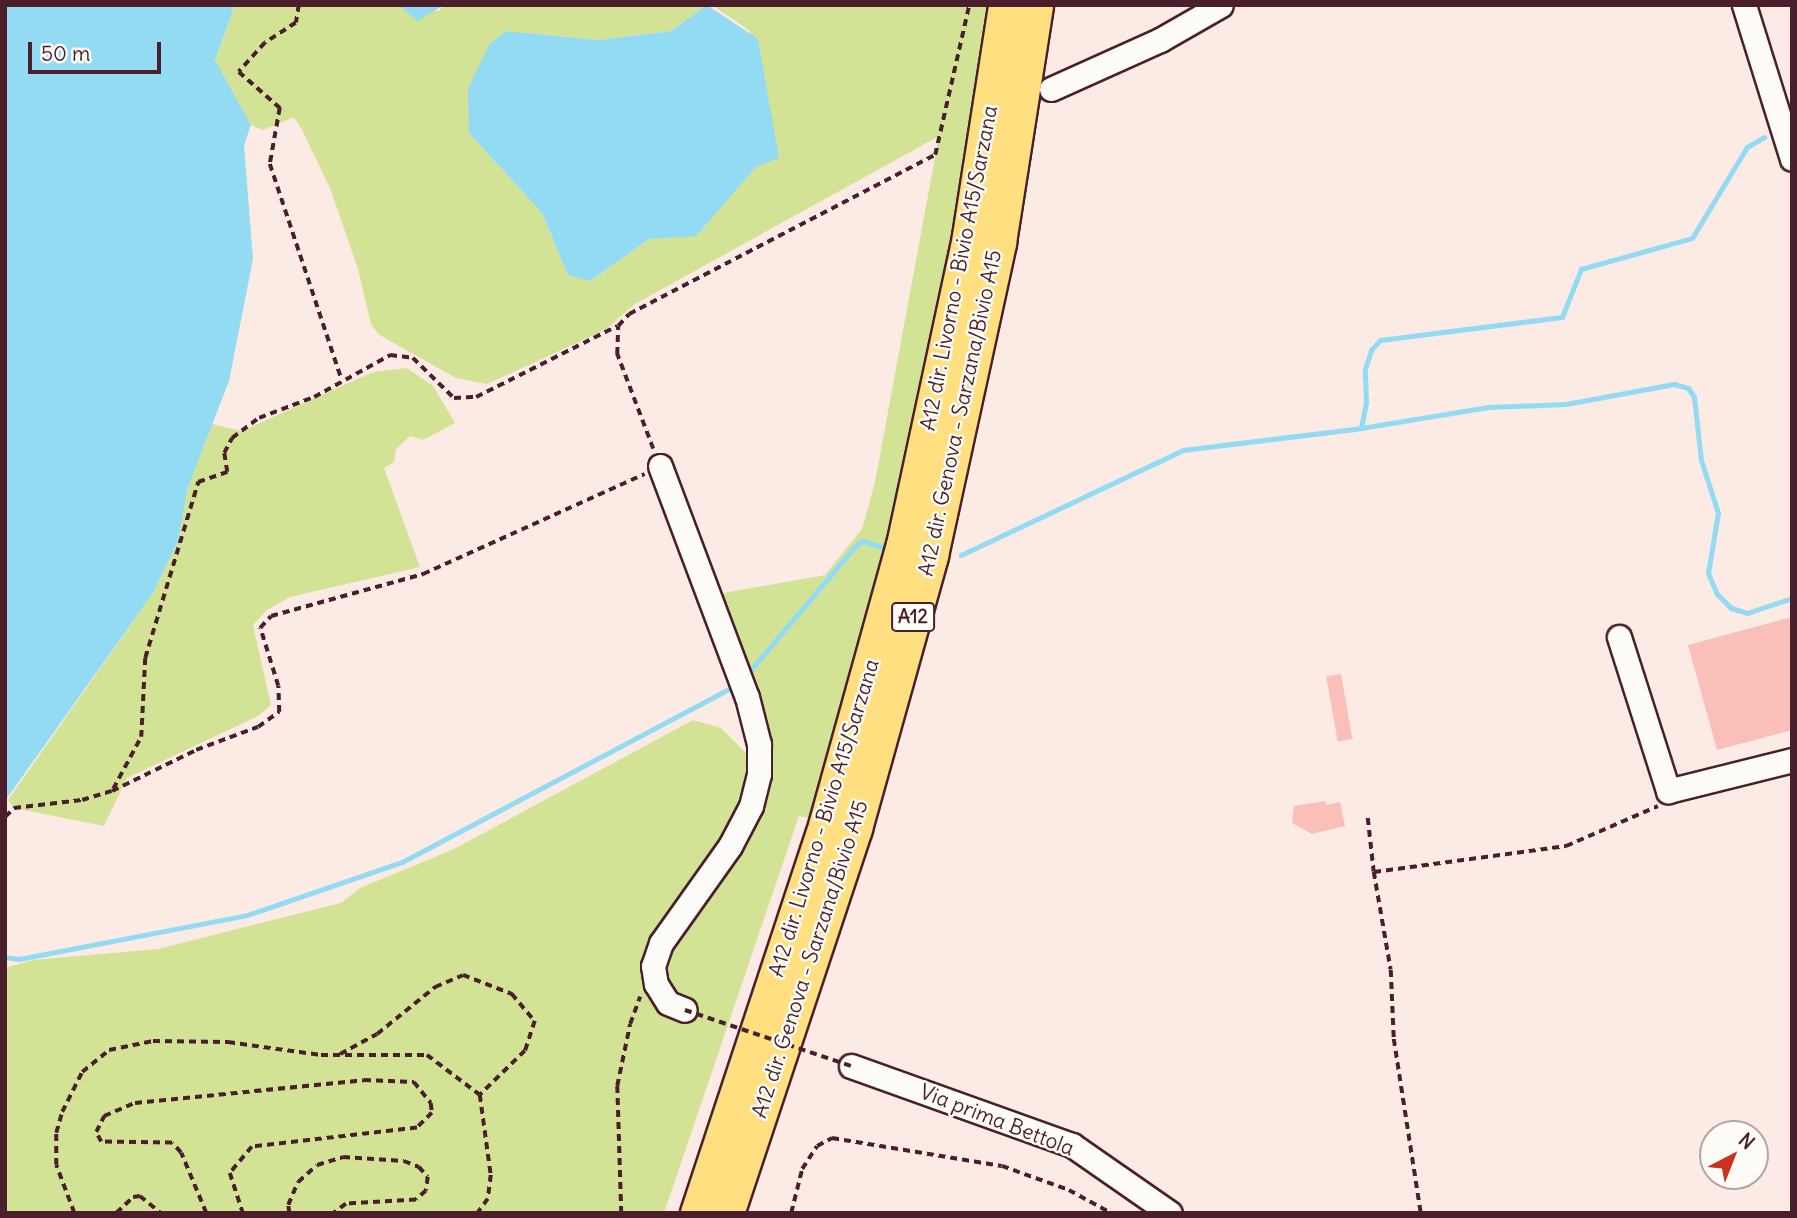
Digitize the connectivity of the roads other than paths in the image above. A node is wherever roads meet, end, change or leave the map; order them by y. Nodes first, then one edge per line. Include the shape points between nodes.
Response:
1 (1006, 5) edge
2 (1035, 5) edge
3 (1221, 5) edge
4 (1744, 5) edge
5 (1051, 89) dead end
6 (1792, 159) edge
7 (660, 466) road end
8 (1619, 637) dead end
9 (1792, 760) edge
10 (685, 1010) road end
11 (851, 1066) road end
12 (698, 1213) edge
13 (726, 1213) edge
14 (1170, 1213) edge

1 - 12 highway, A12 dir. Livorno - Bivio A15/Sarzana / A12 via 970,236 904,545 827,822
2 - 13 highway, A12 dir. Genova - Sarzana/Bivio A15 / A12 via 998,242 930,555 855,828
3 - 5 street via 1160,40
4 - 6 street
7 - 10 street via 747,697 759,744 751,806 730,846 661,943 653,966 656,984 668,1003
8 - 9 street via 1668,791
11 - 14 street, Via prima Bettola via 1072,1145

